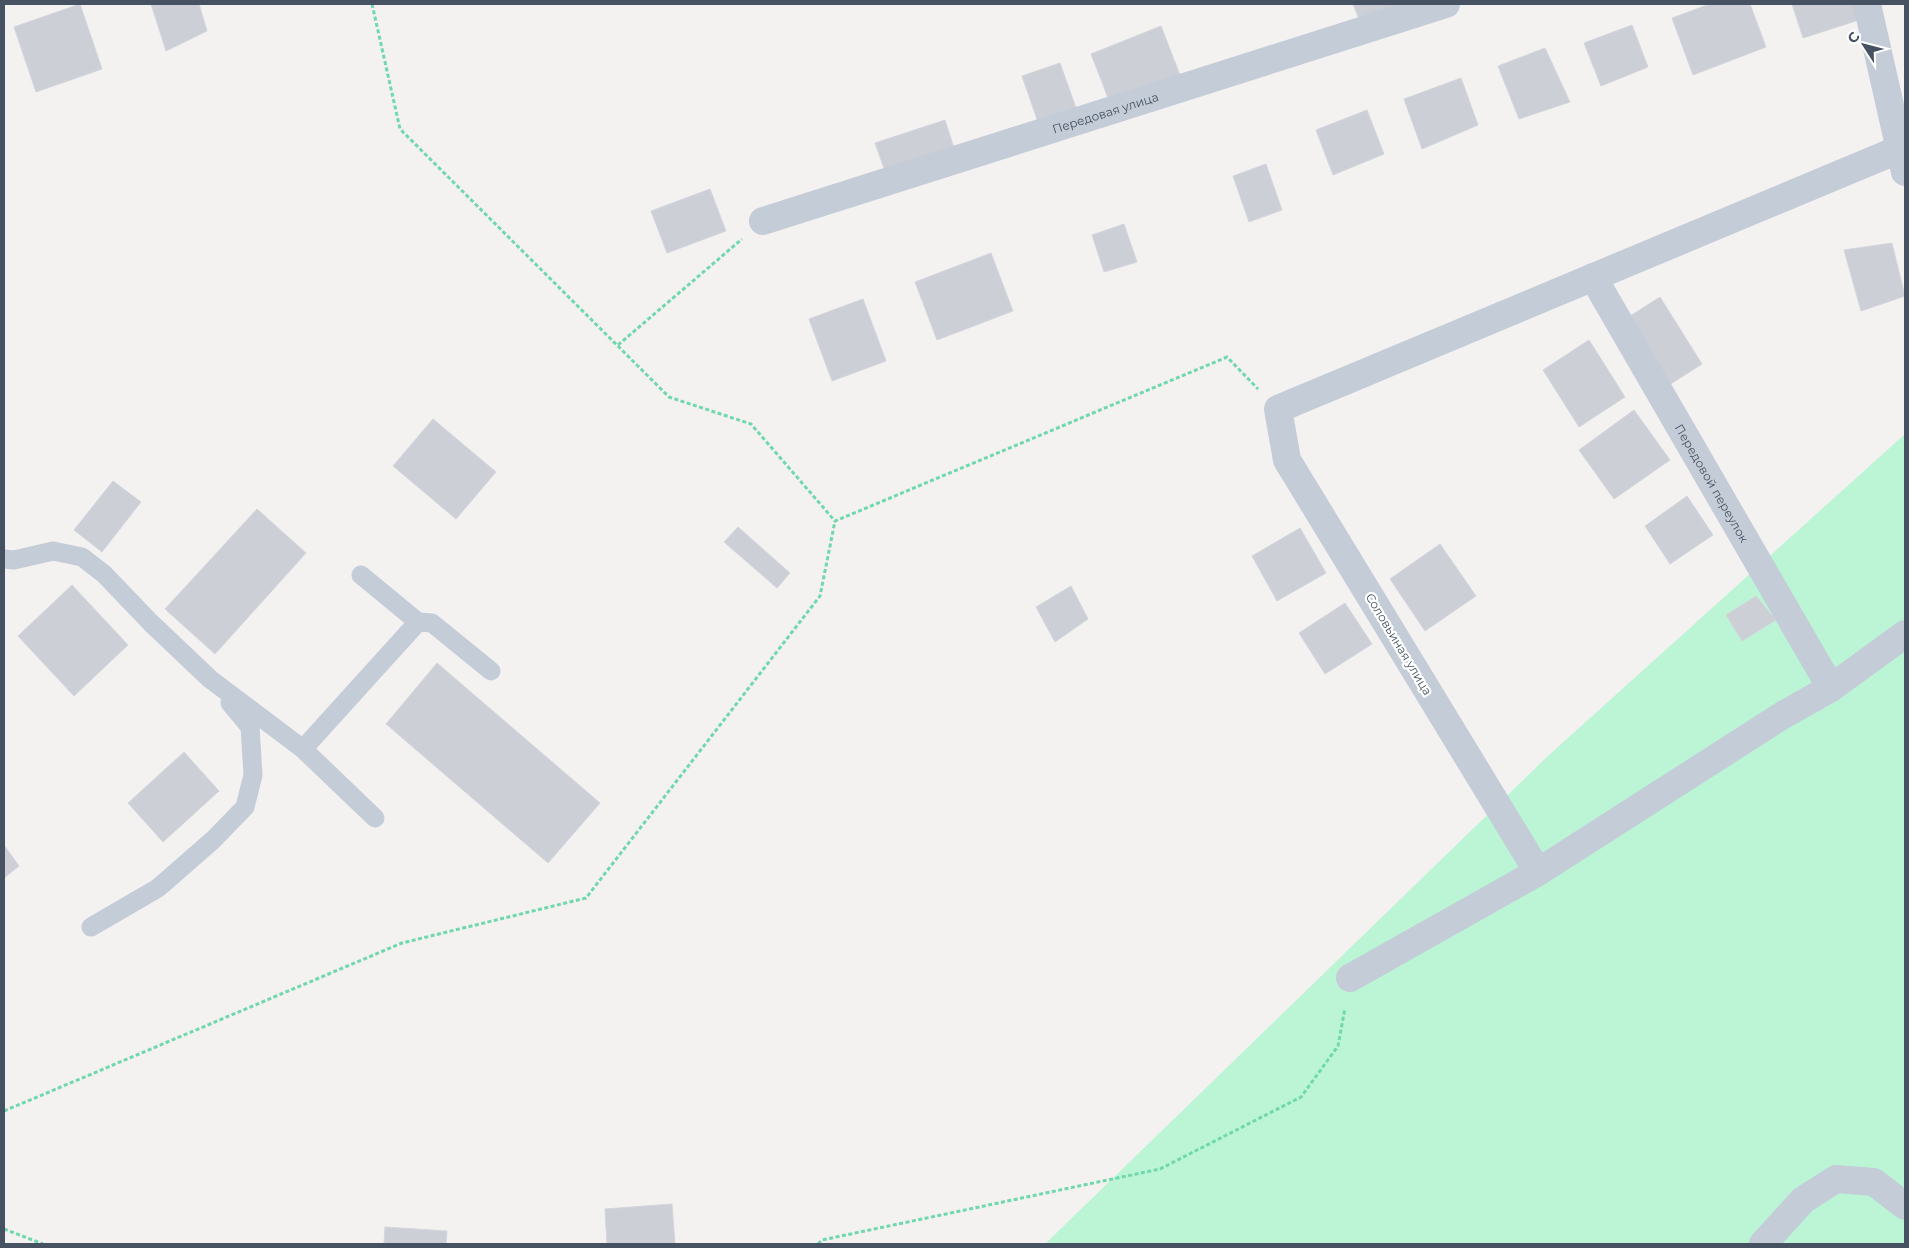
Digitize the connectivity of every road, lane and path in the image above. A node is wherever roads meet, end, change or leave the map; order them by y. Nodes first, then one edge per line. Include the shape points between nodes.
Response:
1 (372, 4) edge
2 (1446, 4) edge
3 (1867, 4) edge
4 (1903, 161) edge
5 (763, 221) joint
6 (1593, 277) junction
7 (618, 345) junction
8 (1278, 409) junction
9 (835, 521) junction
10 (4, 560) edge
11 (361, 575) dead end
12 (418, 622) junction
13 (1905, 634) edge
14 (491, 671) dead end
15 (210, 679) junction
16 (1831, 688) junction
17 (303, 749) junction
18 (374, 818) dead end
19 (1538, 872) junction
20 (91, 927) dead end
21 (1350, 978) joint
22 (4, 1111) edge
23 (1905, 1206) edge
24 (4, 1229) edge
25 (44, 1244) edge
26 (818, 1244) edge
27 (1763, 1244) edge

1 - 7 path via 400,129
2 - 5 street, Передовая улица
3 - 4 street
4 - 6 street
5 - 7 path
6 - 8 street
6 - 16 street, Передовой переулок
7 - 9 path via 669,397 751,424
8 - 9 path via 1227,357
8 - 19 street, Соловьиная улица via 1287,460
9 - 22 path via 820,596 586,898 402,943
10 - 15 lane via 53,551 82,557 104,574
11 - 12 lane
12 - 14 lane via 432,623
12 - 17 lane
13 - 16 street
15 - 17 lane
15 - 20 lane via 250,727 253,776 245,807 214,840 158,888
16 - 19 street via 1783,715
17 - 18 lane
19 - 21 street
21 - 26 path via 1338,1046 1301,1098 1160,1169 822,1240
23 - 27 street via 1874,1182 1836,1180 1803,1200
24 - 25 path

